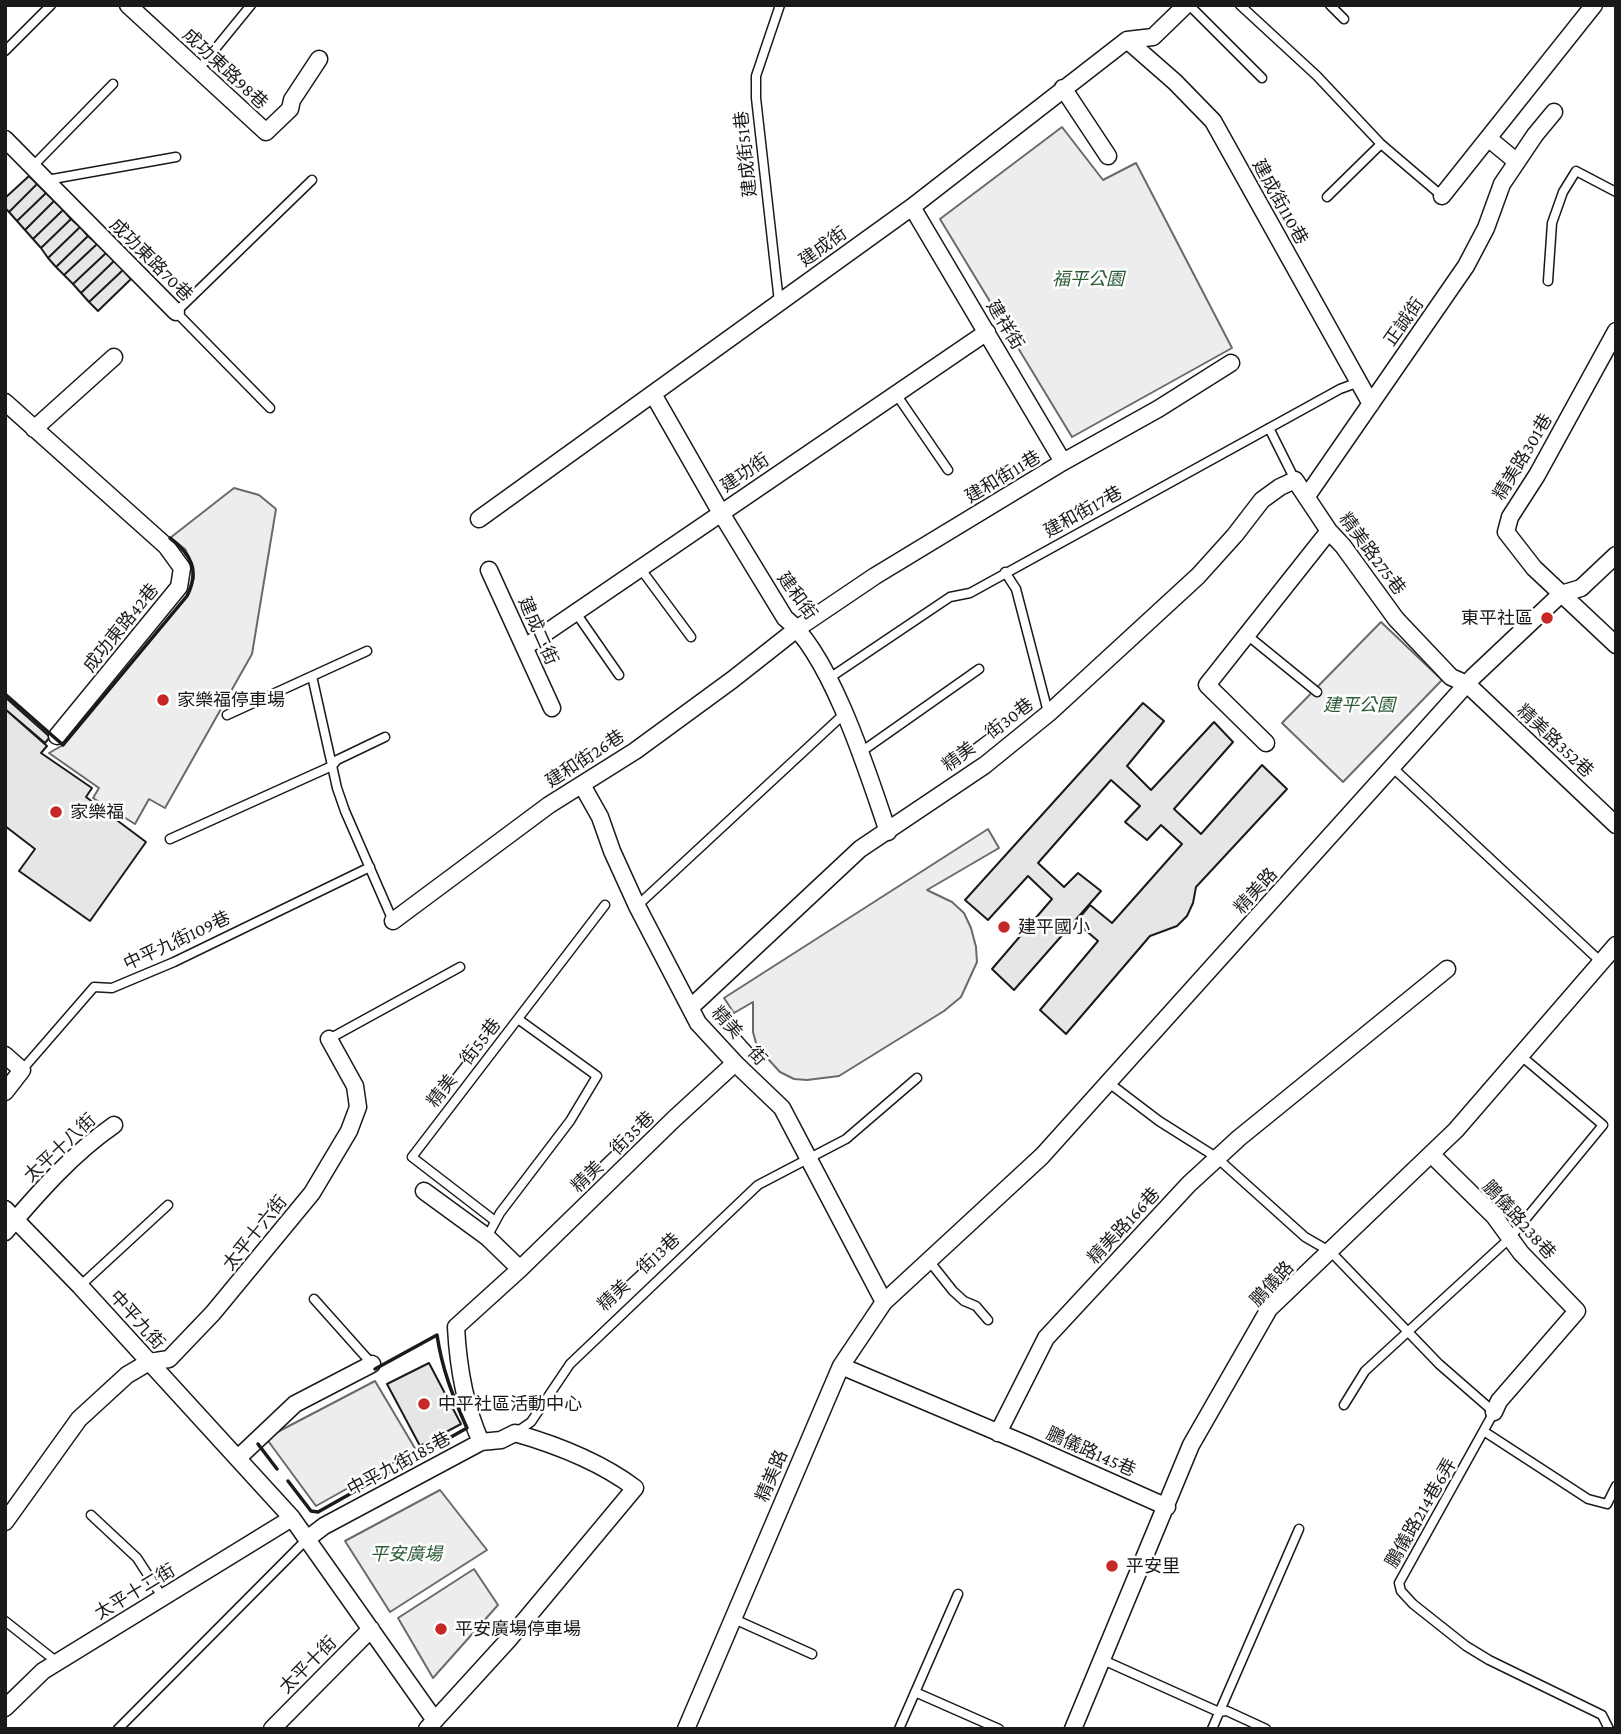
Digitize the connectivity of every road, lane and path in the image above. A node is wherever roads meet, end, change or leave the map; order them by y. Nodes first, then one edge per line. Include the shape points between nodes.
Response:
1 (51, 5) edge
2 (128, 5) edge
3 (251, 5) edge
4 (780, 5) edge
5 (1187, 5) edge
6 (1240, 5) edge
7 (1330, 5) edge
8 (1594, 5) edge
9 (1344, 19) dead end
10 (1127, 40) junction
11 (5, 51) edge
12 (319, 59) dead end
13 (198, 70) junction
14 (1262, 78) dead end
15 (113, 84) dead end
16 (1063, 88) junction
17 (1554, 112) dead end
18 (1488, 138) junction
19 (5, 139) edge
20 (1381, 144) junction
21 (1108, 156) dead end
22 (176, 157) dead end
23 (1517, 162) junction
24 (33, 166) junction
25 (47, 180) junction
26 (312, 180) dead end
27 (1616, 192) edge
28 (1441, 196) joint
29 (1327, 197) dead end
30 (912, 207) junction
31 (1548, 281) dead end
32 (779, 302) junction
33 (176, 312) junction
34 (1616, 331) edge
35 (987, 332) junction
36 (114, 357) dead end
37 (1231, 363) dead end
38 (1359, 382) junction
39 (653, 394) junction
40 (896, 394) junction
41 (5, 402) edge
42 (1371, 404) junction
43 (270, 408) dead end
44 (1269, 428) junction
45 (34, 429) junction
46 (1063, 462) junction
47 (947, 470) dead end
48 (1295, 480) junction
49 (1307, 496) junction
50 (721, 513) junction
51 (479, 519) dead end
52 (1329, 531) junction
53 (1616, 555) edge
54 (640, 568) junction
55 (489, 570) dead end
56 (1004, 572) junction
57 (1561, 594) junction
58 (576, 613) junction
59 (798, 628) junction
60 (1247, 635) junction
61 (691, 637) dead end
62 (1616, 645) edge
63 (525, 648) junction
64 (367, 651) dead end
65 (979, 669) dead end
66 (619, 675) dead end
67 (312, 676) junction
68 (828, 679) junction
69 (1467, 684) junction
70 (1317, 692) dead end
71 (552, 708) dead end
72 (1049, 713) junction
73 (844, 714) junction
74 (227, 715) dead end
75 (57, 736) dead end
76 (385, 737) dead end
77 (1266, 743) dead end
78 (860, 752) junction
79 (332, 766) junction
80 (1393, 768) junction
81 (582, 785) junction
82 (1616, 825) edge
83 (888, 832) junction
84 (170, 839) dead end
85 (370, 867) junction
86 (605, 905) dead end
87 (637, 906) junction
88 (393, 921) joint
89 (1616, 945) edge
90 (1601, 962) junction
91 (460, 967) dead end
92 (1447, 969) dead end
93 (690, 1008) junction
94 (518, 1019) junction
95 (330, 1039) joint
96 (5, 1055) edge
97 (1520, 1055) junction
98 (735, 1063) junction
99 (22, 1070) junction
100 (917, 1079) dead end
101 (1109, 1083) junction
102 (5, 1092) edge
103 (114, 1125) dead end
104 (1432, 1155) junction
105 (1216, 1157) junction
106 (807, 1159) junction
107 (424, 1191) dead end
108 (168, 1205) dead end
109 (9, 1220) edge
110 (495, 1221) junction
111 (487, 1237) junction
112 (1510, 1238) junction
113 (1331, 1252) junction
114 (930, 1262) junction
115 (520, 1269) junction
116 (80, 1286) junction
117 (314, 1300) dead end
118 (884, 1302) junction
119 (988, 1320) dead end
120 (1409, 1332) junction
121 (149, 1362) junction
122 (372, 1364) joint
123 (841, 1366) junction
124 (1344, 1405) dead end
125 (1494, 1412) junction
126 (1485, 1432) junction
127 (515, 1433) junction
128 (998, 1433) junction
129 (481, 1442) junction
130 (238, 1458) junction
131 (1616, 1486) edge
132 (1167, 1507) junction
133 (8, 1513) edge
134 (91, 1515) dead end
135 (292, 1518) junction
136 (1299, 1529) dead end
137 (307, 1539) junction
138 (958, 1594) dead end
139 (163, 1598) junction
140 (734, 1619) junction
141 (5, 1622) edge
142 (371, 1629) junction
143 (812, 1654) dead end
144 (1103, 1660) junction
145 (57, 1662) junction
146 (915, 1692) junction
147 (5, 1707) edge
148 (1219, 1712) junction
149 (430, 1724) edge
150 (118, 1729) edge
151 (272, 1729) edge
152 (686, 1729) edge
153 (899, 1729) edge
154 (999, 1729) edge
155 (1073, 1729) edge
156 (1212, 1729) edge
157 (1266, 1729) edge
158 (1609, 1729) edge

1 - 11 lane
2 - 13 street, 成功東路98巷
3 - 13 lane
4 - 32 lane, 建成街51巷 via 756,76
5 - 10 street, 建成街 via 1153,37
5 - 14 lane
6 - 20 lane
7 - 9 lane
8 - 18 street
10 - 16 street, 建成街
10 - 38 street, 建成街110巷 via 1213,121
12 - 13 street, 成功東路98巷 via 290,109 266,132
15 - 24 lane
16 - 21 street
16 - 30 street, 建成街
17 - 23 street, 正誠街
18 - 23 street
18 - 28 street
19 - 24 street, 成功東路70巷
20 - 28 lane
20 - 29 lane
22 - 25 lane
23 - 42 street, 正誠街 via 1502,184 1466,266
24 - 25 street, 成功東路70巷
25 - 33 street, 成功東路70巷
26 - 33 lane
27 - 31 lane via 1576,171 1552,223
30 - 32 street, 建成街
30 - 35 street, 建祥街
32 - 39 street, 建成街
33 - 43 lane, 成功東路70巷
34 - 57 street, 精美路301巷 via 1510,517 1506,532
35 - 40 street, 建功街
35 - 46 street, 建祥街
36 - 45 street
37 - 46 street, 建和街11巷
38 - 42 street, 建成街110巷
38 - 44 lane, 建和街17巷
39 - 50 street, 建和街
39 - 51 street, 建成街
40 - 47 lane
40 - 50 street, 建功街
41 - 45 street, 成功東路42巷
42 - 49 street, 正誠街
44 - 48 lane, 精美路275巷
44 - 56 lane, 建和街17巷
45 - 75 street, 成功東路42巷 via 166,546 182,568 179,587
46 - 59 street, 建和街11巷
48 - 49 street, 精美路275巷
48 - 72 street, 精美一街30巷 via 1262,500 1198,576
49 - 52 street, 精美路275巷
50 - 54 street, 建功街
50 - 59 street, 建和街 via 785,618
52 - 60 street
52 - 69 street, 精美路275巷 via 1396,619 1451,677
53 - 57 street, 精美路 via 1581,588
54 - 58 street, 建功街
54 - 61 lane
55 - 63 street, 建成二街
56 - 68 lane, 建和街17巷 via 970,593 950,597
56 - 72 lane via 1016,589
57 - 62 street
57 - 69 street, 精美路
58 - 63 street, 建功街
58 - 66 lane
59 - 68 street, 建和街
59 - 81 street, 建和街26巷 via 635,751
60 - 70 lane
60 - 77 street via 1207,685
63 - 71 street, 建成二街
64 - 67 lane
65 - 78 lane
67 - 74 lane
67 - 79 lane
68 - 73 street, 建和街
69 - 80 street, 精美路
69 - 82 street, 精美路352巷
72 - 83 street, 精美一街30巷 via 985,765
73 - 78 street, 建和街
73 - 87 lane
76 - 79 lane
78 - 83 street, 建和街
79 - 84 lane
79 - 85 lane via 345,811
80 - 90 lane
80 - 101 street, 精美路
81 - 87 street, 精美一街
81 - 88 street, 建和街26巷
83 - 93 street, 精美一街30巷 via 860,849
85 - 88 lane
85 - 99 lane, 中平九街109巷 via 174,962 112,988 94,987
86 - 94 lane, 精美一街55巷
87 - 93 street, 精美一街
89 - 90 street, 鵬儀路
90 - 97 street, 鵬儀路
91 - 95 lane, 太平十六街
92 - 105 street, 精美路166巷
93 - 98 street, 精美一街
94 - 110 lane via 597,1076 570,1121
94 - 110 lane, 精美一街55巷 via 412,1157
95 - 121 street, 太平十六街 via 355,1086 358,1107 349,1131 312,1194 213,1313 169,1359
96 - 99 street
97 - 104 street, 鵬儀路
97 - 112 lane via 1603,1125
98 - 106 street, 精美一街 via 782,1108
98 - 115 street, 精美一街35巷
99 - 102 street
100 - 106 lane, 精美一街13巷 via 846,1139
101 - 105 lane
101 - 114 street, 精美路 via 1042,1156
103 - 109 street, 太平十八街
104 - 112 street, 鵬儀路238巷
104 - 113 street, 鵬儀路
105 - 113 lane via 1305,1237
105 - 128 street, 精美路166巷 via 1046,1338
106 - 118 street, 精美一街
106 - 127 lane, 精美一街13巷 via 758,1185 570,1364 531,1422
107 - 111 street
108 - 116 lane
109 - 116 street, 中平九街
110 - 111 lane
111 - 115 street
112 - 120 lane
112 - 125 street, 鵬儀路238巷 via 1577,1311
113 - 120 lane
113 - 132 street, 鵬儀路 via 1269,1309 1191,1445
114 - 118 street, 精美路
114 - 119 lane via 953,1292
115 - 129 street via 456,1327 471,1419
116 - 121 street, 中平九街
117 - 122 lane
118 - 123 street, 精美路
120 - 124 lane via 1365,1371
120 - 125 lane
121 - 130 street, 中平九街
121 - 133 street, 太平十六街 via 79,1419
122 - 130 street via 295,1404
123 - 128 street
123 - 140 street, 精美路
125 - 126 lane, 鵬儀路214巷6弄
126 - 131 lane via 1588,1499 1607,1504
126 - 158 lane, 鵬儀路214巷6弄 via 1399,1583 1401,1591 1466,1646 1602,1715
127 - 129 street, 精美一街13巷
127 - 149 street, 中平九街 via 556,1445 635,1488 510,1638
128 - 132 street, 鵬儀路145巷
129 - 137 street, 中平九街185巷
130 - 135 street, 中平九街
132 - 144 street, 鵬儀路
134 - 139 lane via 137,1558
135 - 137 street, 中平九街
135 - 139 street, 太平十二街
136 - 148 lane
137 - 142 street, 中平九街
137 - 150 lane
138 - 146 lane
139 - 145 street, 太平十二街
140 - 143 lane
140 - 152 street, 精美路
141 - 145 lane
142 - 149 street, 中平九街
142 - 151 street, 太平十街
144 - 148 lane
144 - 155 street, 鵬儀路
145 - 147 street, 太平十二街
146 - 153 lane
146 - 154 lane
148 - 156 lane
148 - 157 lane via 1227,1711

